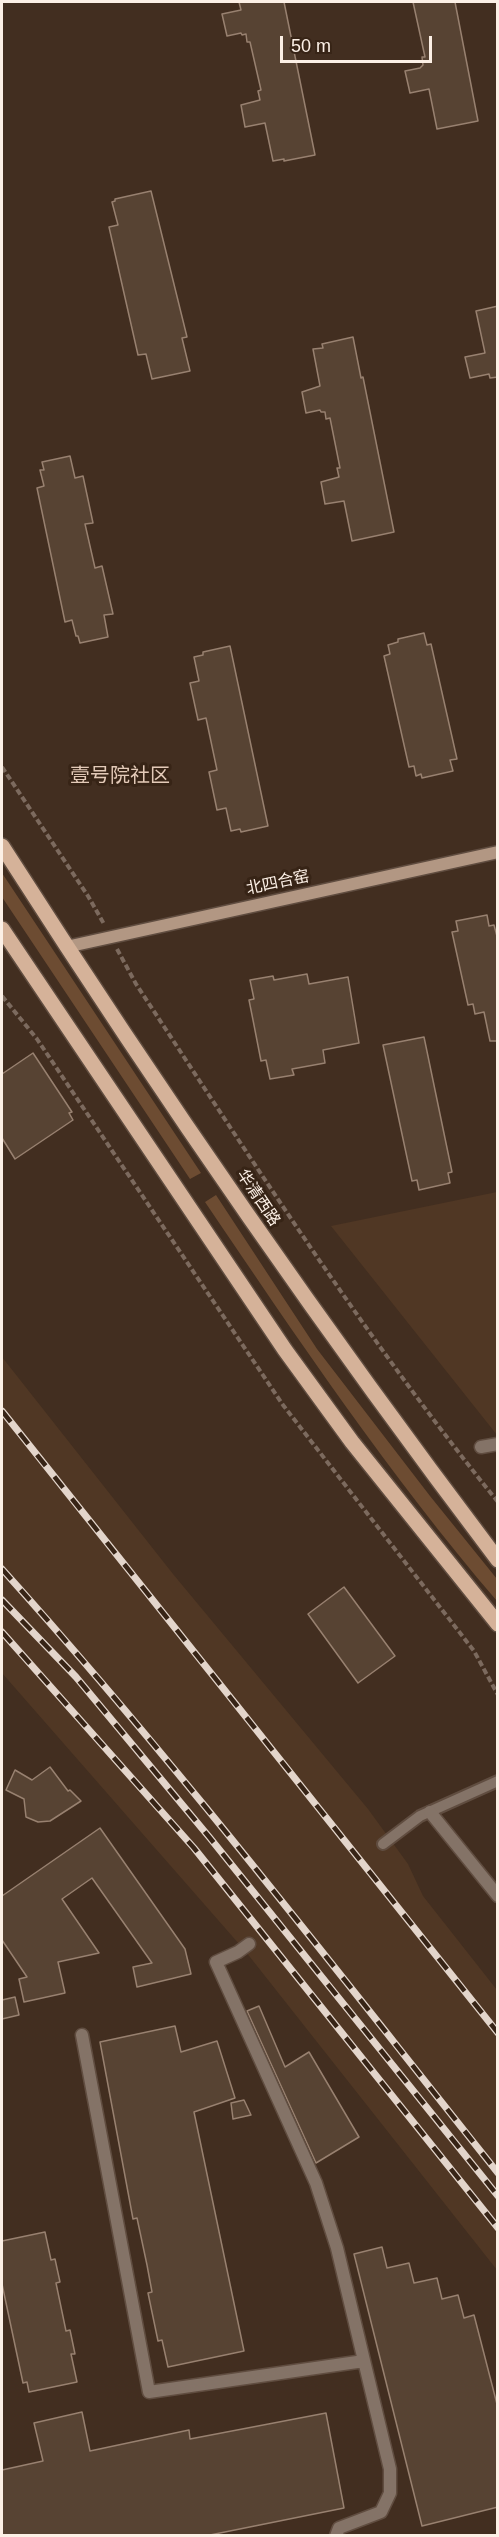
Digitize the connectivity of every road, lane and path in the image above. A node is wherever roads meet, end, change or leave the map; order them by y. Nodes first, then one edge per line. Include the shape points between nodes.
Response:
1 (2, 767) edge
2 (2, 846) edge
3 (498, 852) edge
4 (2, 929) edge
5 (111, 937) junction
6 (66, 947) junction
7 (2, 996) edge
8 (498, 1444) edge
9 (481, 1447) dead end
10 (498, 1502) edge
11 (498, 1560) edge
12 (496, 1622) edge
13 (498, 1695) edge
14 (498, 1781) edge
15 (430, 1812) junction
16 (383, 1844) dead end
17 (498, 1896) edge
18 (249, 1944) dead end
19 (82, 2036) dead end
20 (364, 2361) junction
21 (336, 2535) edge

1 - 5 path
2 - 6 main road, 华清西路
3 - 5 street, 北四合窑
4 - 12 main road via 285,1350 365,1460
5 - 6 street, 北四合窑
5 - 10 path via 136,984 324,1268
6 - 11 main road, 华清西路 via 304,1297 388,1416
7 - 13 path via 37,1039 283,1405 462,1636
8 - 9 street
14 - 15 lane
15 - 16 lane
15 - 17 street
18 - 20 street via 216,1962 316,2183 337,2248
19 - 20 street via 149,2392
20 - 21 street via 390,2469 390,2493 381,2512 339,2528

